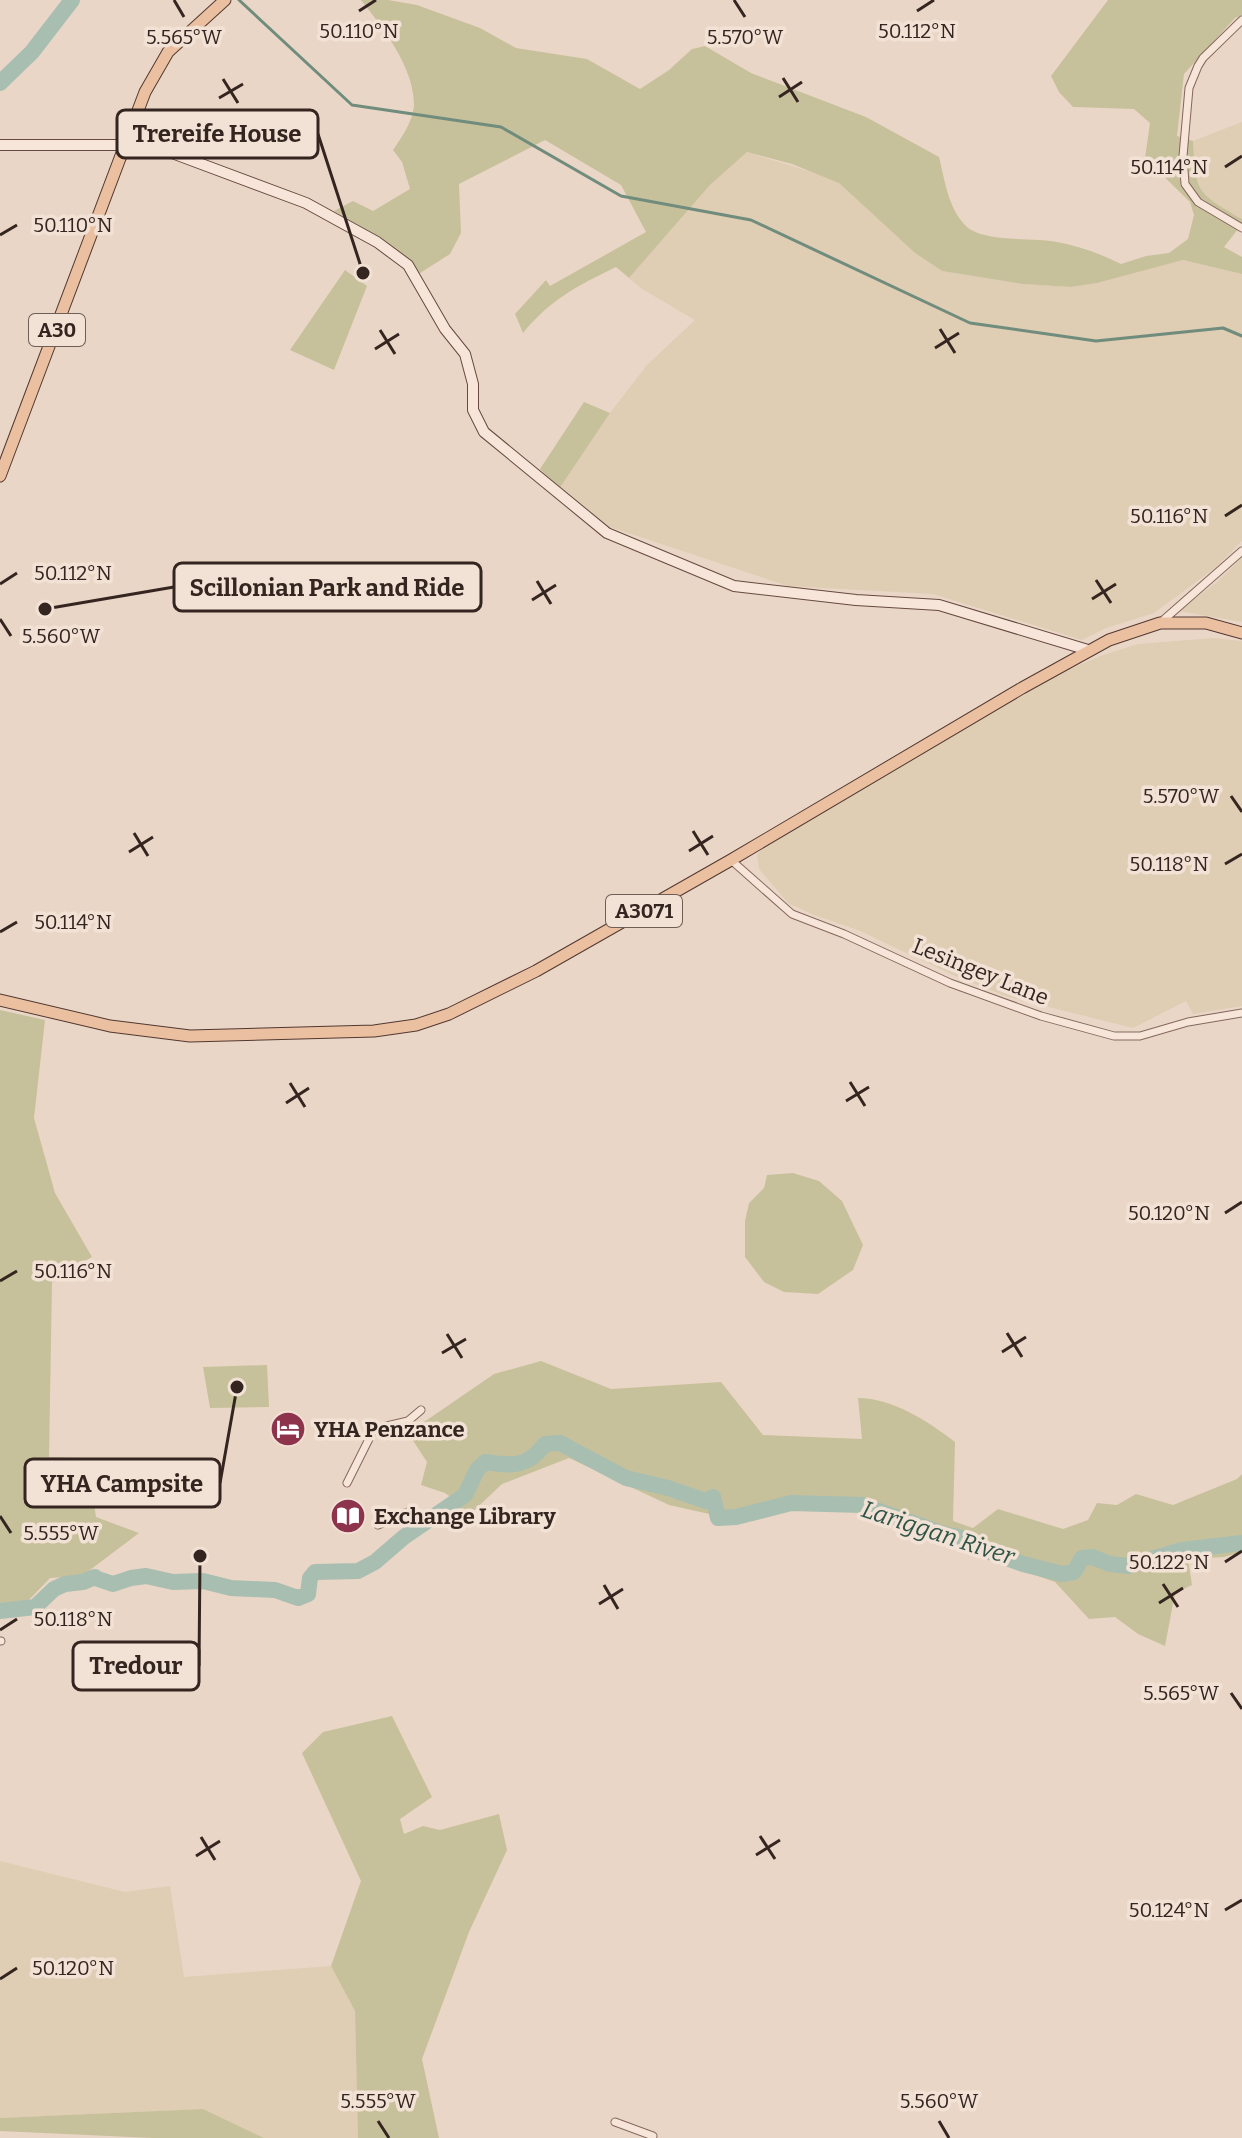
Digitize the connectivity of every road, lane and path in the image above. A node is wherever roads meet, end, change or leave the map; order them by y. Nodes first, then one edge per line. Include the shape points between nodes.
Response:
1 (225, 0) edge
2 (1242, 20) edge
3 (0, 145) edge
4 (125, 145) junction
5 (1242, 228) edge
6 (0, 476) edge
7 (1242, 551) edge
8 (1160, 623) junction
9 (1242, 633) edge
10 (1088, 650) junction
11 (731, 860) junction
12 (0, 1000) edge
13 (1242, 1013) edge
14 (421, 1410) dead end
15 (347, 1483) dead end
16 (415, 1512) dead end
17 (378, 1525) dead end
18 (615, 2122) dead end
19 (652, 2138) edge

1 - 4 main road, A30 via 168,52 145,92
2 - 5 street via 1203,58 1189,88 1183,156 1185,184 1198,202
3 - 4 main road
4 - 6 main road, A30
4 - 10 main road via 172,153 306,203 408,265 465,354 473,410 484,432 607,533 734,586 939,605
7 - 8 street
8 - 9 main road, A3071 via 1206,623
8 - 10 main road, A3071
10 - 11 main road, A3071
11 - 12 main road, A3071 via 536,971 416,1025 190,1036 110,1026
11 - 13 street, Lesingey Lane via 792,914 1041,1016 1114,1036 1140,1036
14 - 15 street via 408,1421 374,1429
16 - 17 street
18 - 19 street

